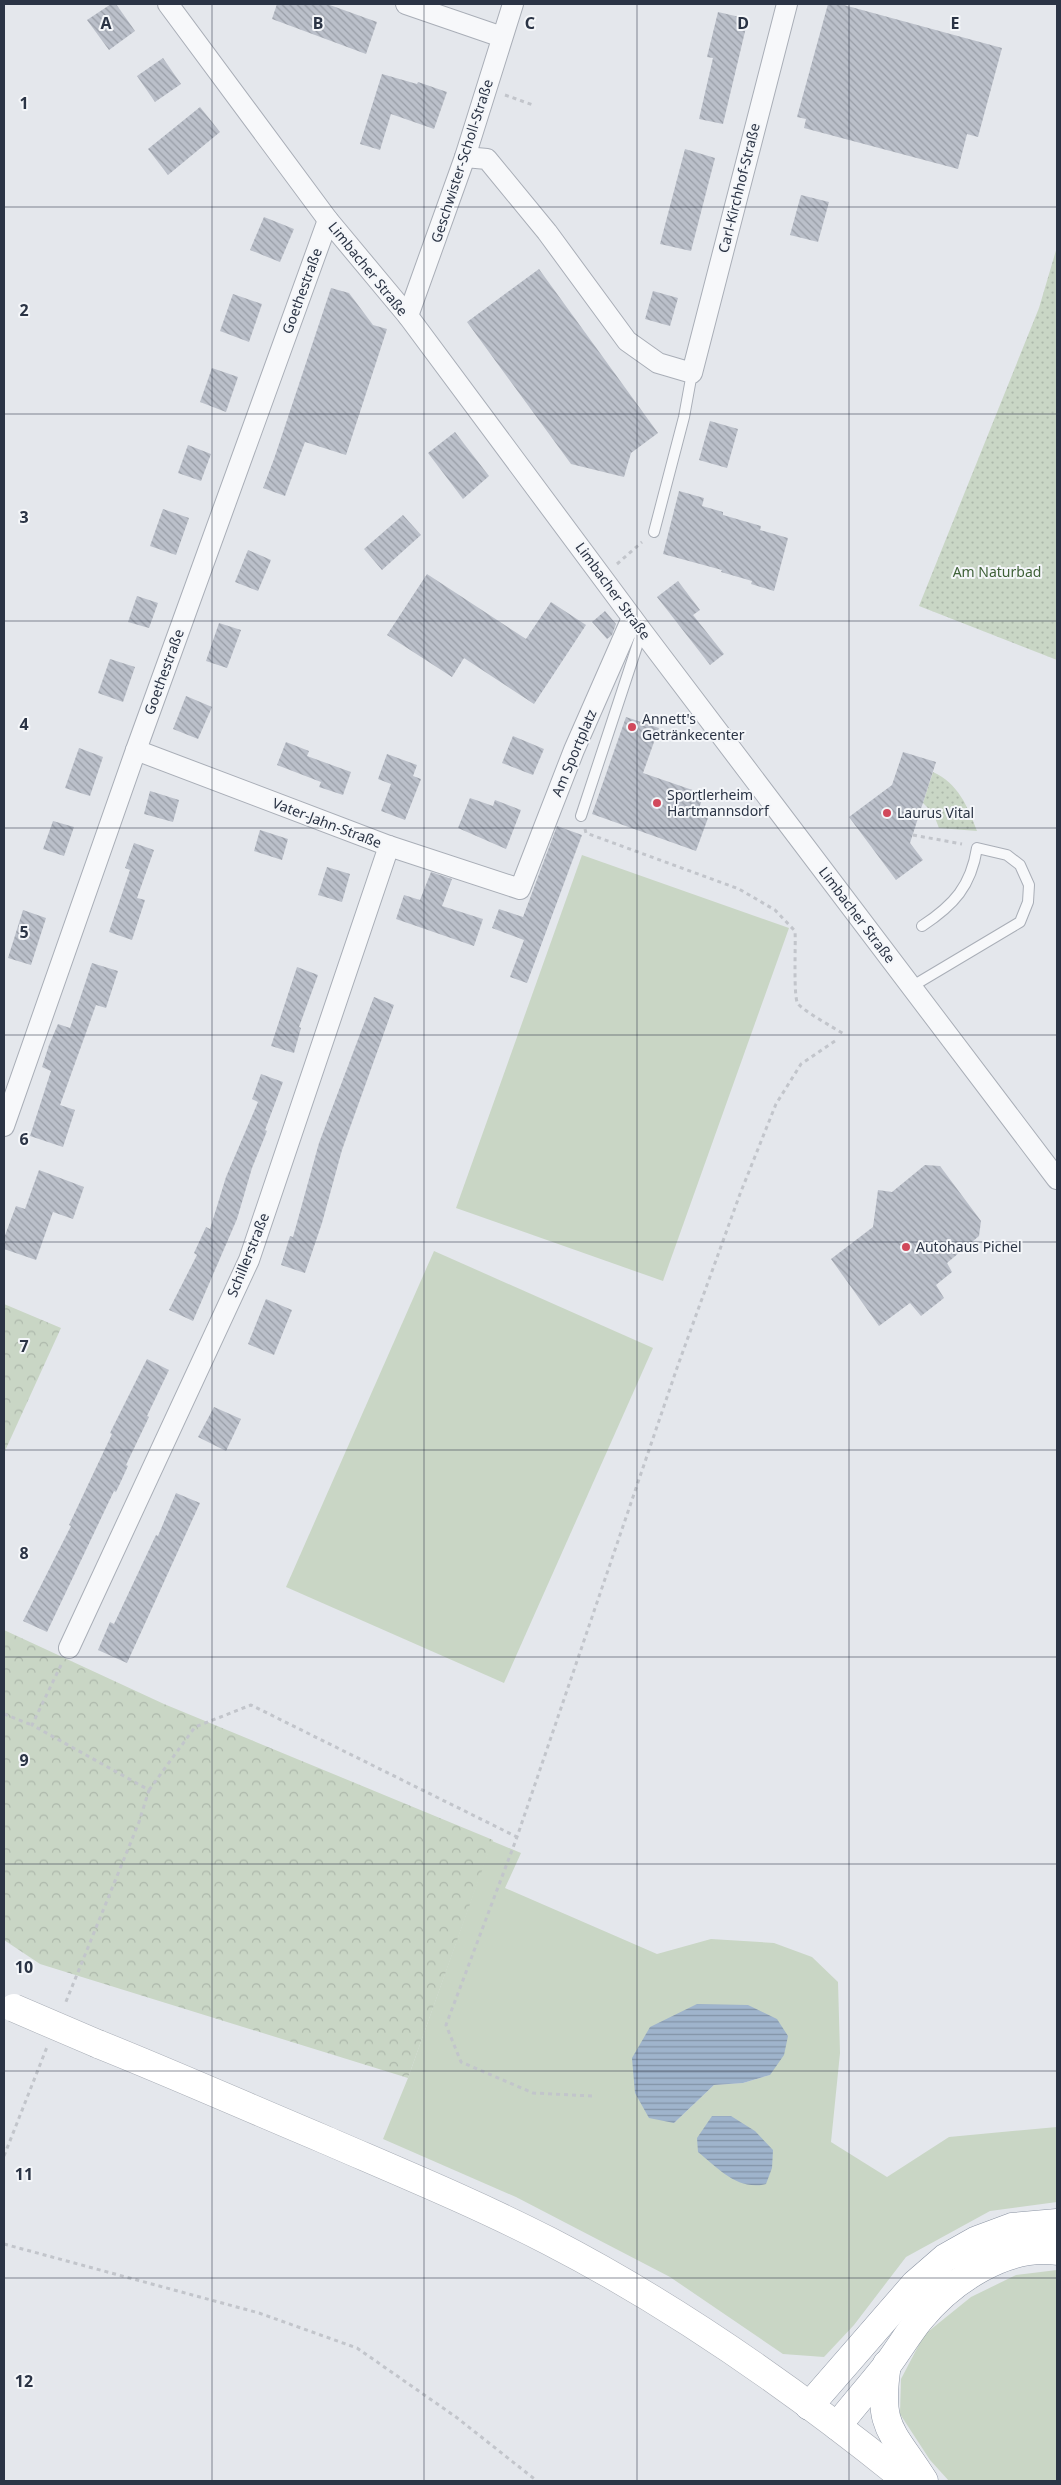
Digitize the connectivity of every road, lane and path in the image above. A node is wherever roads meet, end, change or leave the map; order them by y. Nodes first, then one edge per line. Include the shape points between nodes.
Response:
1 (168, 4) edge
2 (406, 4) edge
3 (513, 4) edge
4 (787, 4) edge
5 (502, 37) junction
6 (486, 88) junction
7 (533, 105) dead end
8 (465, 157) junction
9 (328, 220) junction
10 (408, 316) junction
11 (692, 372) junction
12 (654, 532) joint
13 (620, 572) dead end
14 (637, 625) junction
15 (136, 750) junction
16 (581, 816) joint
17 (912, 835) dead end
18 (389, 846) junction
19 (977, 848) junction
20 (520, 889) joint
21 (922, 926) dead end
22 (912, 987) junction
23 (844, 1034) dead end
24 (838, 1039) dead end
25 (4, 1126) edge
26 (1057, 1180) edge
27 (68, 1648) joint
28 (4, 1714) edge
29 (32, 1725) junction
30 (149, 1790) junction
31 (517, 1837) junction
32 (67, 1999) dead end
33 (9, 2006) edge
34 (45, 2052) dead end
35 (592, 2096) dead end
36 (4, 2156) edge
37 (1057, 2223) edge
38 (4, 2244) edge
39 (1057, 2250) edge
40 (888, 2364) junction
41 (809, 2406) junction
42 (837, 2426) junction
43 (537, 2481) edge
44 (907, 2481) edge
45 (924, 2481) edge

1 - 9 street, Limbacher Straße
2 - 5 street
3 - 5 street, Geschwister-Scholl-Straße
4 - 11 street, Carl-Kirchhof-Straße
5 - 6 street, Geschwister-Scholl-Straße
6 - 7 path
6 - 8 street, Geschwister-Scholl-Straße
8 - 10 street, Geschwister-Scholl-Straße
8 - 11 street via 487,160 547,232 626,341 658,363
9 - 10 street, Limbacher Straße
9 - 15 street, Goethestraße
10 - 14 street, Limbacher Straße
11 - 12 lane, Carl-Kirchhof-Straße via 684,417
12 - 13 path via 615,565
14 - 16 lane
14 - 20 street, Am Sportplatz via 574,750
14 - 22 street, Limbacher Straße
15 - 18 street, Vater-Jahn-Straße
15 - 25 street, Goethestraße
16 - 23 path via 586,833 739,888 775,910 795,931 795,994 798,1004
17 - 19 path
18 - 20 street, Vater-Jahn-Straße
18 - 27 street, Schillerstraße via 249,1260
19 - 21 lane via 974,867 962,892 942,913
19 - 22 lane via 1006,855 1020,865 1029,884 1028,902 1020,922
22 - 26 street, Limbacher Straße
24 - 31 path via 801,1064 776,1104 678,1365
27 - 29 path
28 - 29 path
29 - 30 path
30 - 31 path via 195,1727 251,1705
30 - 32 path
31 - 35 path via 446,2025 461,2062 533,2093
33 - 41 main road, bridge via 386,2166 550,2242 660,2304
34 - 36 path
37 - 41 main road via 1012,2227 977,2240 945,2258 915,2284
38 - 43 path via 259,2313 357,2348 456,2417
39 - 40 main road via 1022,2253 990,2263 952,2288 920,2319
40 - 42 main road
40 - 45 main road via 882,2394 885,2420 891,2435
41 - 42 main road
42 - 44 main road

